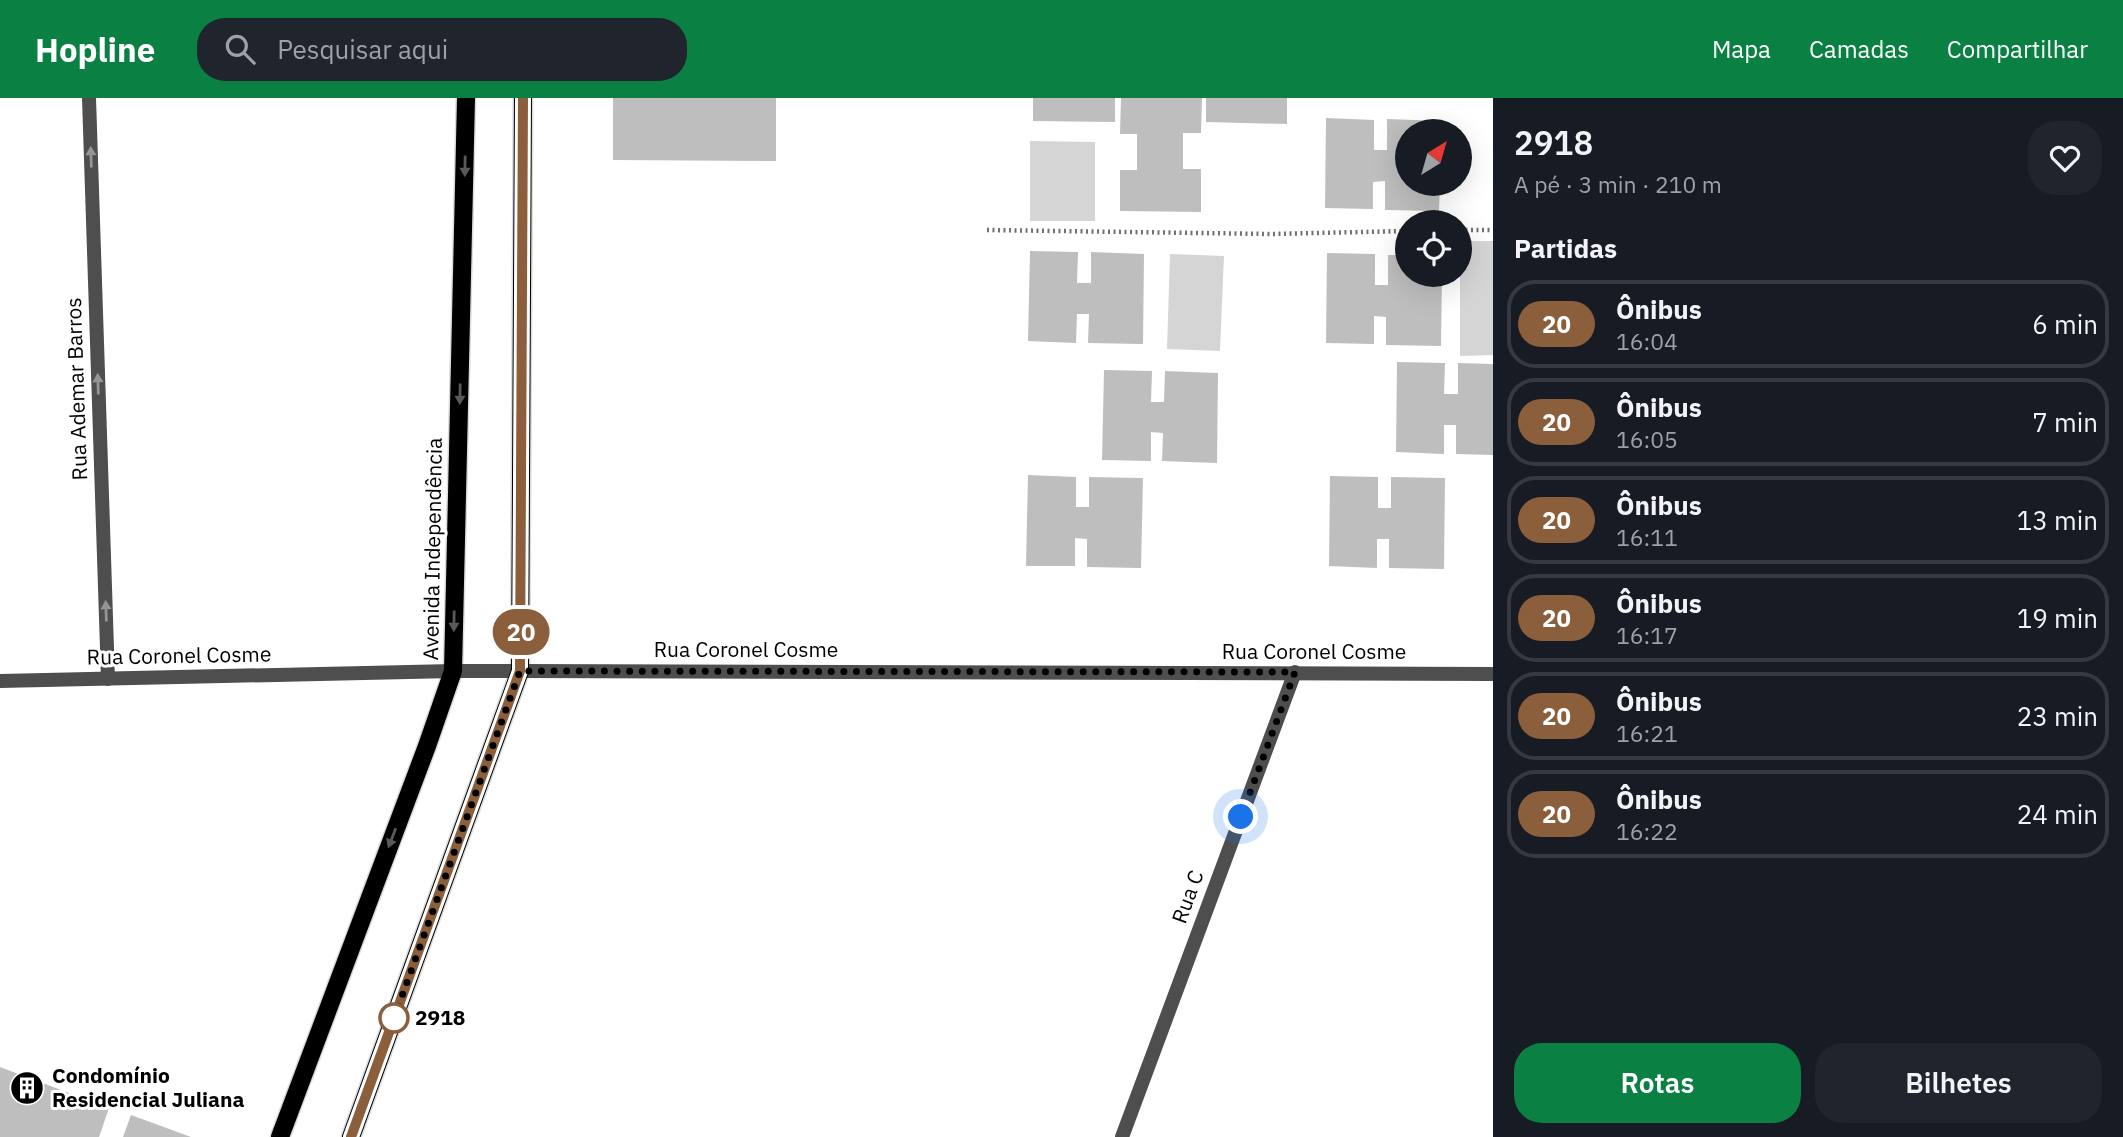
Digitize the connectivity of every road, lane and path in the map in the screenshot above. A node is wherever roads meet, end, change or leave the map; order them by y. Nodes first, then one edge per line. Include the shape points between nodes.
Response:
1 (89, 98) edge
2 (467, 98) edge
3 (523, 98) edge
4 (988, 230) dead end
5 (1472, 230) edge
6 (1493, 230) edge
7 (1395, 232) edge
8 (453, 671) junction
9 (520, 671) junction
10 (1295, 672) junction
11 (1493, 674) edge
12 (108, 680) junction
13 (0, 681) edge
14 (280, 1137) edge
15 (351, 1137) edge
16 (1122, 1137) edge

12 -> 1 street, Rua Ademar Barros
2 -> 8 main road, Avenida Independência
3 - 9 main road
4 - 7 path
5 - 6 path
8 - 9 street, Rua Coronel Cosme
8 - 12 street, Rua Coronel Cosme
8 -> 14 main road, Avenida Independência
9 - 10 street, Rua Coronel Cosme
9 - 15 main road
10 - 11 street, Rua Coronel Cosme
10 - 16 street, Rua C
12 - 13 street, Rua Coronel Cosme

